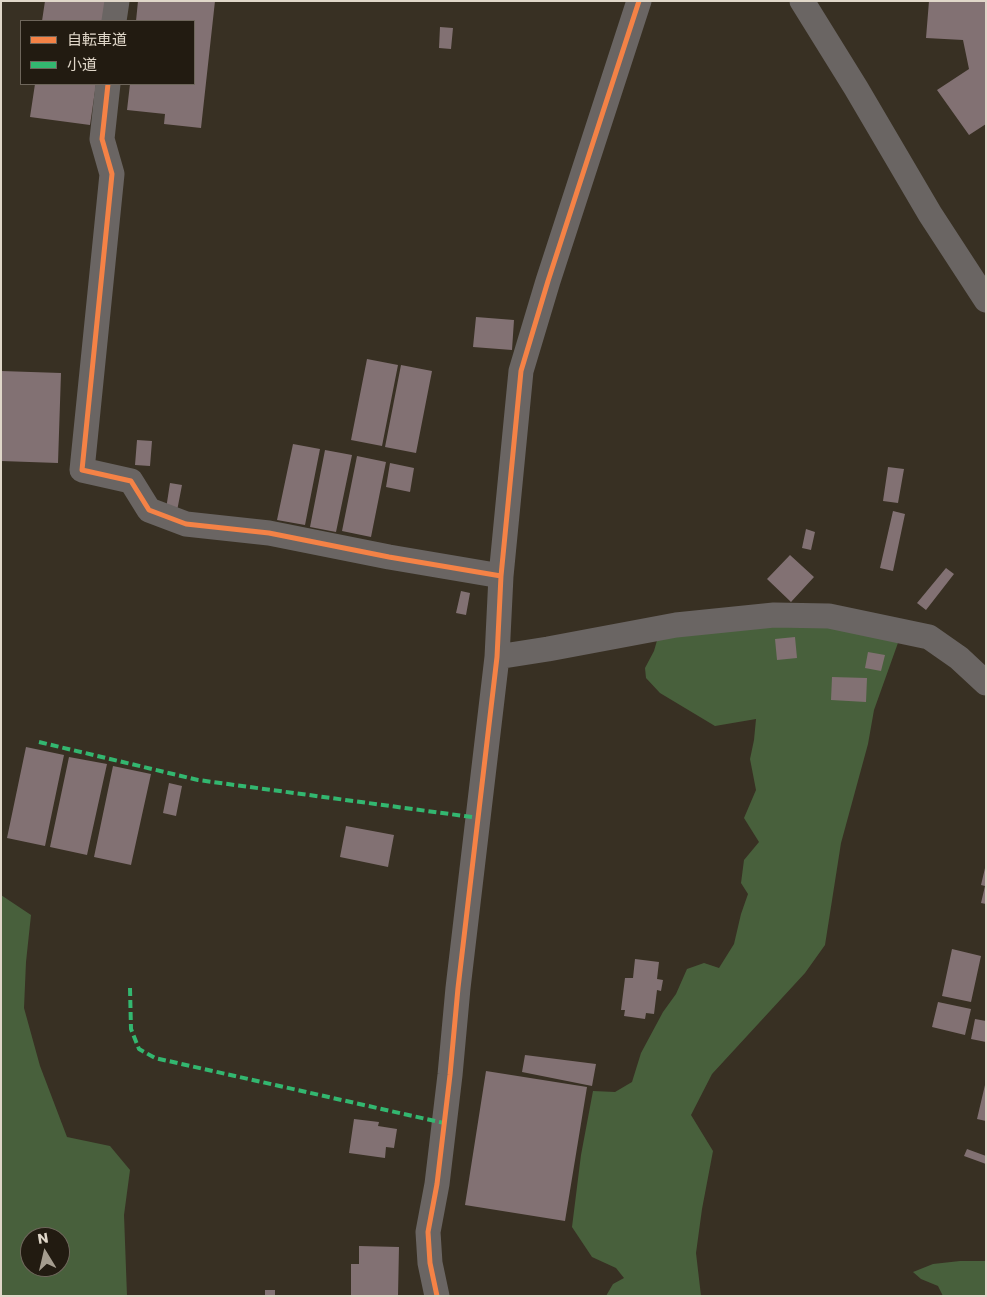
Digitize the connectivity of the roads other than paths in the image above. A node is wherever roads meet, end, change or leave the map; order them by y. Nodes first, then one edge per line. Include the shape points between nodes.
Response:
1 (117, 1) edge
2 (639, 1) edge
3 (802, 1) edge
4 (114, 20) edge
5 (108, 85) edge
6 (986, 300) edge
7 (501, 576) junction
8 (497, 657) junction
9 (986, 683) edge
10 (436, 1296) edge

1 - 4 street
2 - 7 street via 521,372
3 - 6 street via 930,214
5 - 7 street via 102,139 112,174 82,470 131,481 149,510 186,524 269,533
7 - 8 street
8 - 9 street via 676,626 774,615 829,616 929,637
8 - 10 street via 449,1085 428,1232

